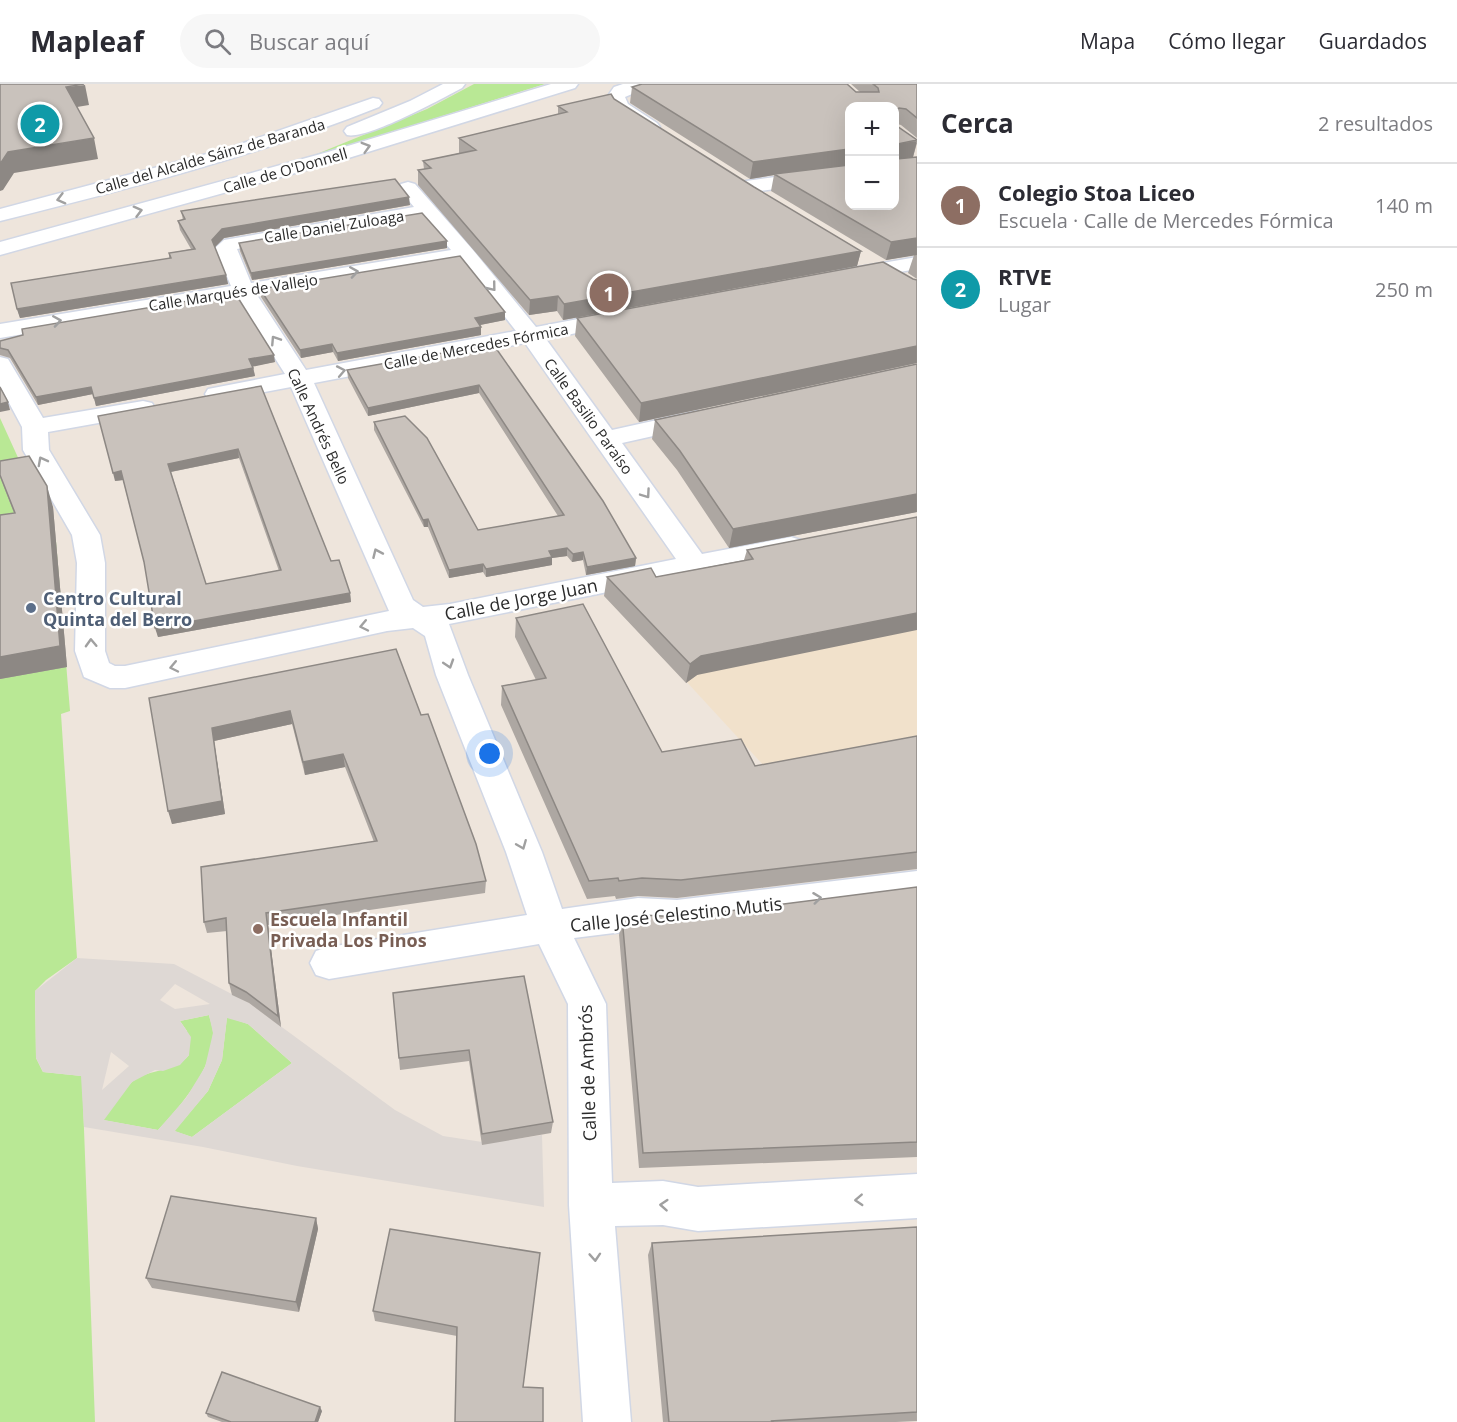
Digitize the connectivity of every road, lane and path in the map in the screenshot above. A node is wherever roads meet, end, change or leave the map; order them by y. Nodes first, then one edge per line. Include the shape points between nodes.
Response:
1 (456, 84) edge
2 (569, 84) edge
3 (640, 84) edge
4 (410, 87) dead end
5 (669, 138) edge
6 (845, 174) edge
7 (727, 175) edge
8 (746, 188) junction
9 (408, 189) dead end
10 (769, 201) edge
11 (426, 211) junction
12 (0, 215) edge
13 (0, 235) edge
14 (242, 241) joint
15 (0, 249) edge
16 (466, 254) junction
17 (913, 273) edge
18 (821, 280) edge
19 (243, 290) junction
20 (637, 315) edge
21 (0, 331) edge
22 (531, 335) junction
23 (0, 364) edge
24 (300, 379) junction
25 (196, 398) edge
26 (162, 404) edge
27 (720, 414) edge
28 (35, 428) junction
29 (607, 438) junction
30 (812, 543) edge
31 (695, 565) junction
32 (419, 617) junction
33 (917, 886) edge
34 (550, 927) junction
35 (329, 963) dead end
36 (917, 1196) edge
37 (591, 1205) junction
38 (607, 1422) edge

1 - 13 street, Calle del Alcalde Sáinz de Baranda via 343,136
15 -> 2 street, Calle de O'Donnell via 335,156
3 - 5 street via 620,91 616,97 620,107
4 -> 12 street, Calle del Alcalde Sáinz de Baranda via 330,121 244,149
6 - 8 street
7 - 8 street
8 - 10 street
9 - 11 street, Calle Basilio Paraíso
11 - 14 street, Calle Daniel Zuloaga
11 - 16 street, Calle Basilio Paraíso
14 - 19 street, Calle Andrés Bello via 226,248
19 -> 16 street, Calle Marqués de Vallejo
16 -> 22 street, Calle Basilio Paraíso
17 - 18 street via 874,262
21 -> 19 street, Calle Marqués de Vallejo
24 -> 19 street, Calle Andrés Bello
20 - 22 street, Calle de Mercedes Fórmica
24 -> 22 street, Calle de Mercedes Fórmica
22 - 29 street, Calle Basilio Paraíso
23 - 28 street
24 - 25 street, Calle de Mercedes Fórmica
32 -> 24 street, Calle Andrés Bello via 398,600
26 - 28 street
27 - 29 street
32 -> 28 street, Calle de Jorge Juan via 110,677 95,669 90,651 91,563 86,535 36,450
29 -> 31 street, Calle Basilio Paraíso
30 - 31 street, Calle de Jorge Juan
31 - 32 street, Calle de Jorge Juan
32 -> 34 street, Calle de Ambrós via 438,631 452,675 525,852
34 -> 33 street, Calle José Celestino Mutis via 638,914 677,915
34 - 35 street, Calle José Celestino Mutis
34 - 37 street, Calle de Ambrós via 587,1004
36 -> 37 street via 698,1209 663,1203
37 -> 38 street, Calle de Ambrós

